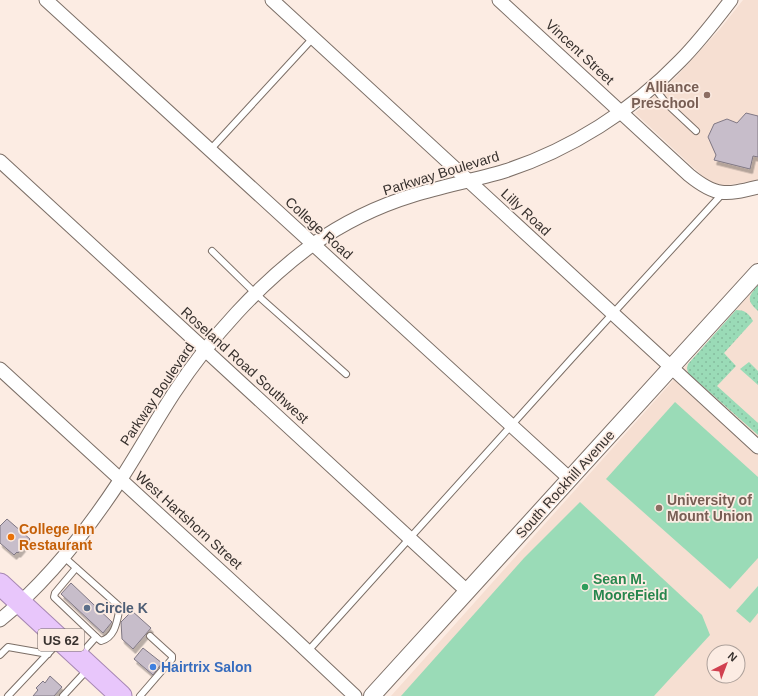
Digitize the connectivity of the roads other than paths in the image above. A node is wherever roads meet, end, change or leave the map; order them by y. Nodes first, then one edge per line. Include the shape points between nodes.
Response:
1 (46, 0) edge
2 (272, 0) edge
3 (499, 0) edge
4 (731, 0) edge
5 (313, 38) junction
6 (653, 86) junction
7 (620, 111) junction
8 (696, 131) dead end
9 (210, 150) junction
10 (0, 161) edge
11 (468, 180) junction
12 (758, 187) edge
13 (723, 193) junction
14 (313, 245) junction
15 (212, 251) dead end
16 (758, 272) edge
17 (256, 294) junction
18 (613, 314) junction
19 (205, 351) junction
20 (671, 367) junction
21 (0, 369) edge
22 (346, 374) dead end
23 (511, 426) junction
24 (758, 447) edge
25 (121, 479) junction
26 (570, 479) junction
27 (409, 538) junction
28 (63, 556) junction
29 (76, 568) junction
30 (0, 584) edge
31 (468, 592) junction
32 (21, 603) junction
33 (0, 620) edge
34 (150, 636) dead end
35 (96, 637) junction
36 (54, 647) junction
37 (308, 651) junction
38 (0, 655) edge
39 (85, 662) junction
40 (8, 696) edge
41 (63, 696) edge
42 (121, 696) edge
43 (140, 696) edge
44 (355, 696) edge
45 (372, 696) edge

1 - 9 street, College Road
2 - 5 street, Lilly Road
3 - 7 street, Vincent Street
4 - 6 street, Parkway Boulevard via 697,43
5 - 9 lane
5 - 11 street, Lilly Road
6 - 7 street, Parkway Boulevard
6 - 8 lane via 666,103
7 - 11 street, Parkway Boulevard via 575,140 546,154 508,170
7 - 13 street, Vincent Street via 702,186
9 - 14 street, College Road
10 - 19 street, Roseland Road Southwest
11 - 14 street, Parkway Boulevard via 385,206 349,222
11 - 18 street, Lilly Road
12 - 13 street, Vincent Street
13 - 18 lane
14 - 17 street, Parkway Boulevard via 288,263
14 - 23 street, College Road
15 - 17 lane
16 - 20 street, South Rockhill Avenue
17 - 19 street, Parkway Boulevard
17 - 22 lane
18 - 20 street, Lilly Road
18 - 23 lane
19 - 25 street, Parkway Boulevard via 175,392
19 - 27 street, Roseland Road Southwest
20 - 24 street, Lilly Road
20 - 26 street, South Rockhill Avenue
21 - 25 street, West Hartshorn Street
23 - 26 street, College Road
23 - 27 lane
25 - 28 street, Parkway Boulevard
25 - 37 street, West Hartshorn Street
26 - 31 street, South Rockhill Avenue
27 - 31 street, Roseland Road Southwest
27 - 37 lane
28 - 29 lane
28 - 32 street, Parkway Boulevard
29 - 35 lane via 54,597
29 - 35 lane via 120,607 115,630 105,640 101,641
30 - 32 highway, US 62
31 - 45 street, South Rockhill Avenue
32 - 33 street, Parkway Boulevard
32 - 36 highway, US 62
34 - 43 lane via 172,656 172,659
35 - 39 lane
36 - 38 lane via 8,647
36 - 39 highway, US 62
36 - 40 lane
37 - 44 street, West Hartshorn Street
39 - 41 lane
39 - 42 highway, US 62

